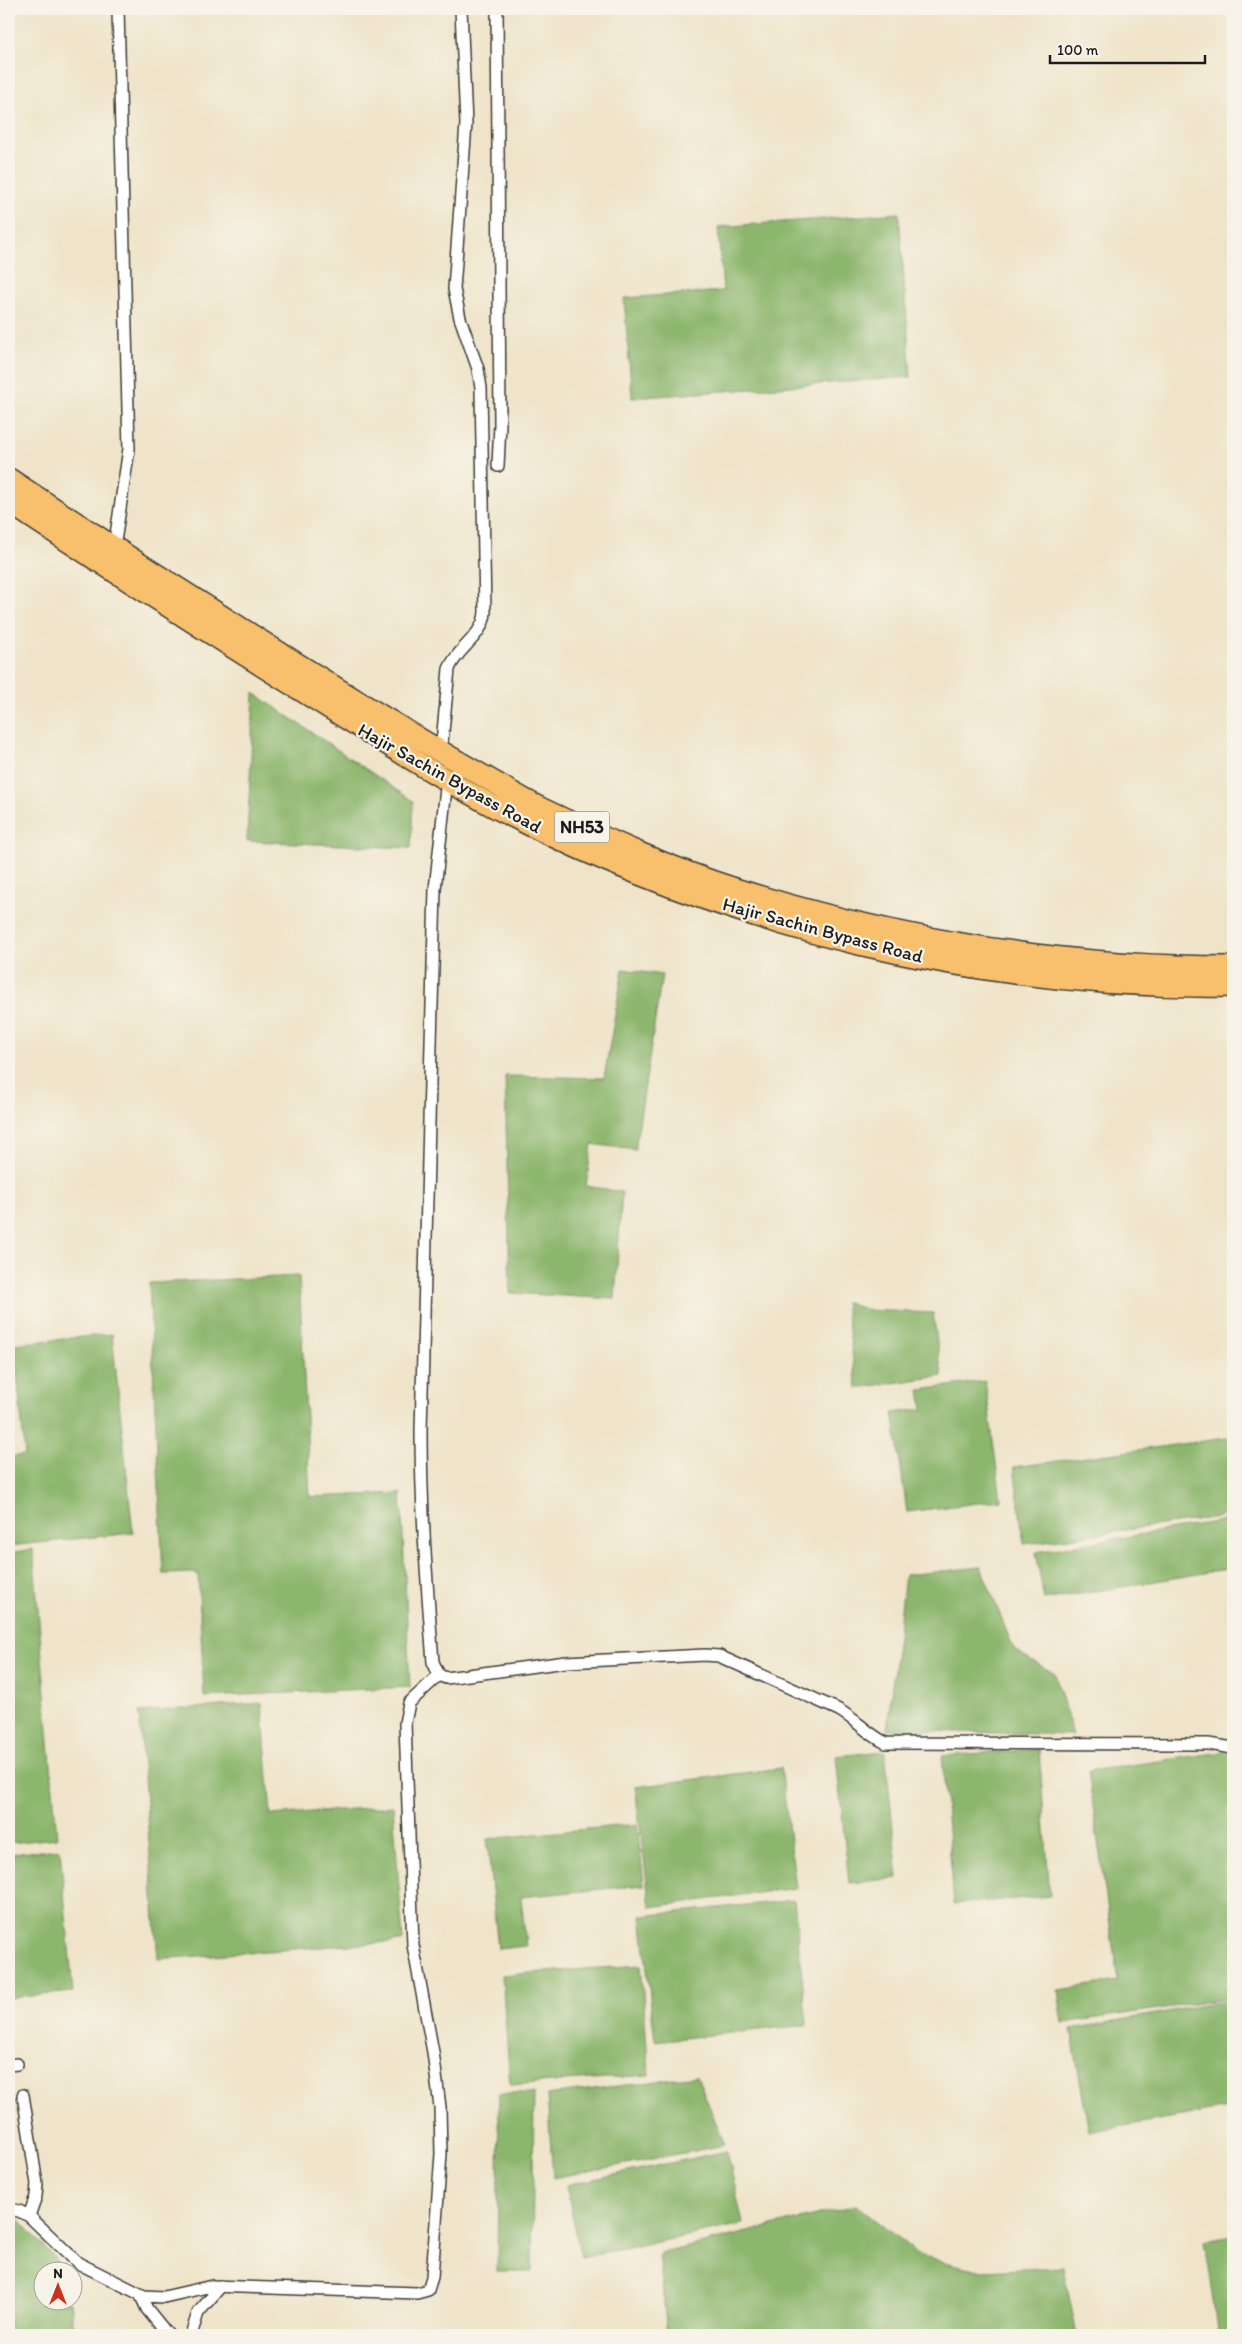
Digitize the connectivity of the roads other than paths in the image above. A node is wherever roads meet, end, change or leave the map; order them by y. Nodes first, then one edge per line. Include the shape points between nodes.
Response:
1 (118, 9) edge
2 (461, 9) edge
3 (496, 9) edge
4 (498, 466) dead end
5 (9, 479) edge
6 (9, 502) edge
7 (114, 548) junction
8 (441, 753) junction
9 (447, 779) junction
10 (1233, 967) edge
11 (1233, 986) edge
12 (439, 1675) junction
13 (1233, 1748) edge
14 (23, 2095) dead end
15 (9, 2209) edge
16 (29, 2216) junction
17 (221, 2286) junction
18 (140, 2294) junction
19 (168, 2335) edge
20 (191, 2335) edge

1 - 7 street via 129,449
2 - 8 street via 466,124 454,289 481,388 485,620 453,659 449,669
3 - 4 street
5 - 7 highway, NH53
6 - 9 highway, Hajir Sachin Bypass Road / NH53 via 153,598
7 - 8 highway, NH53
8 - 10 highway, NH53 via 539,807 644,854 734,888 830,916 942,942 1067,959 1178,967
9 - 11 highway, Hajir Sachin Bypass Road / NH53 via 591,854 692,894 793,926 902,954 1007,971 1176,987
9 - 12 street via 435,889 421,1432 425,1558 433,1662
12 - 13 street via 446,1678 566,1662 719,1656 840,1710 886,1743 1208,1744
12 - 17 street via 409,1703 405,1723 413,1945 440,2107 441,2154 432,2277 428,2290 418,2293
14 - 16 street via 38,2184
15 - 16 street
16 - 18 street via 78,2263
17 - 18 street via 164,2297
17 - 20 street via 198,2313
18 - 19 street via 147,2309

